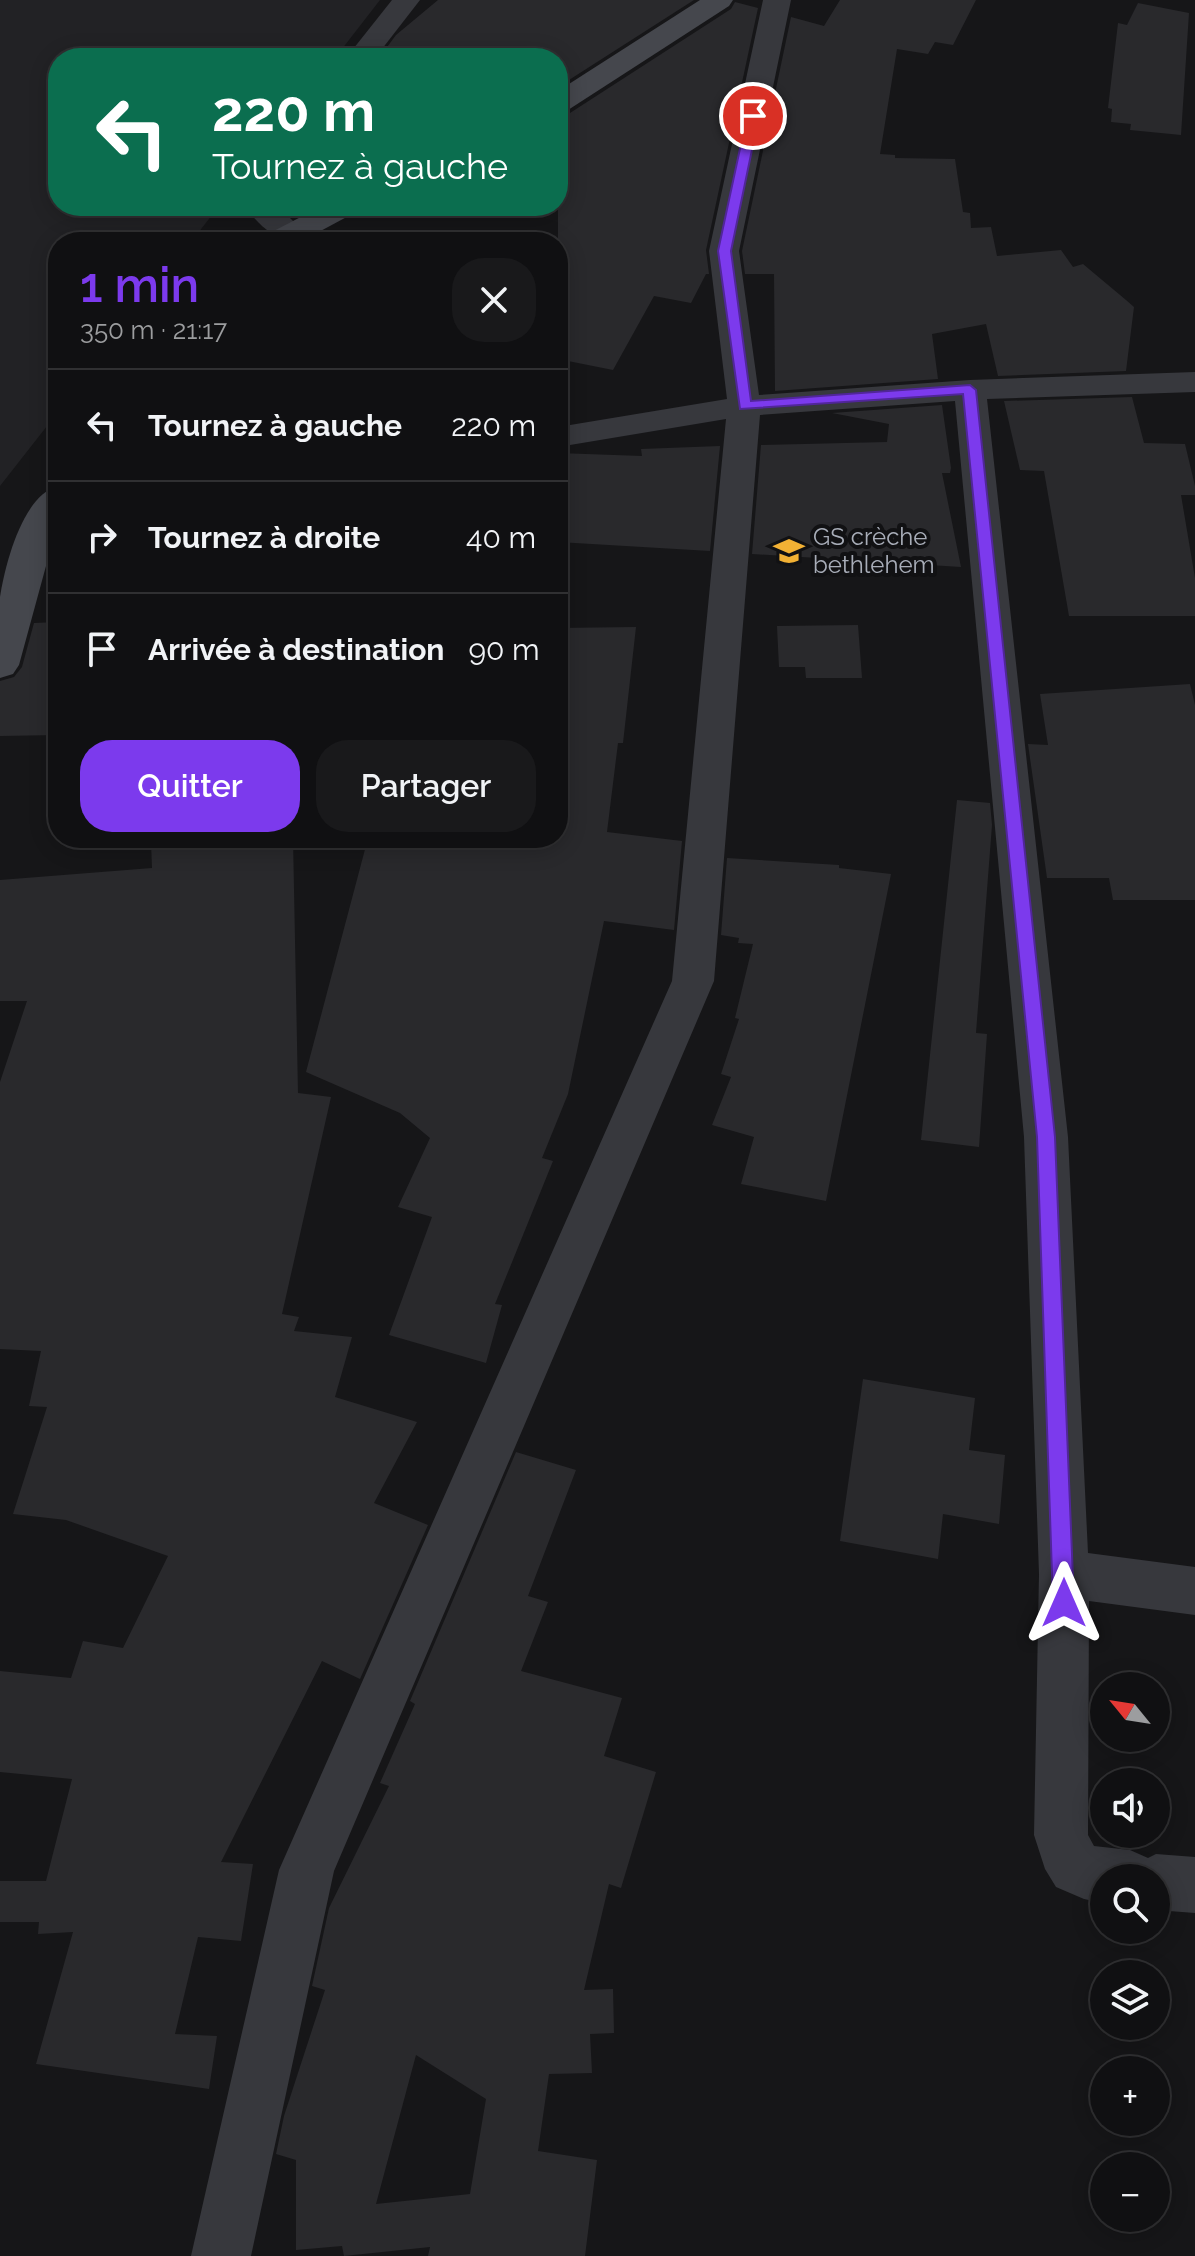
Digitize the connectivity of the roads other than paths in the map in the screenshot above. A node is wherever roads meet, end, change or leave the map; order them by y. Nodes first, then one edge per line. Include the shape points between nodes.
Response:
1 (406, 0) edge
2 (719, 0) edge
3 (777, 0) edge
4 (368, 48) edge
5 (568, 98) edge
6 (325, 216) edge
7 (293, 232) edge
8 (1194, 385) edge
9 (970, 390) junction
10 (744, 406) junction
11 (568, 435) edge
12 (48, 524) edge
13 (0, 665) edge
14 (1064, 1574) junction
15 (1195, 1591) edge
16 (1090, 1873) edge
17 (1170, 1883) edge
18 (1195, 1885) edge
19 (221, 2256) edge

1 - 4 street
2 - 5 street
3 - 10 street via 724,251
6 - 7 street
8 - 9 street
9 - 10 street
9 - 14 street via 1046,1137
10 - 11 street
10 - 19 street via 693,981 307,1870
12 - 13 street
14 - 15 street
14 - 16 street via 1061,1835 1065,1859 1077,1871
17 - 18 street

